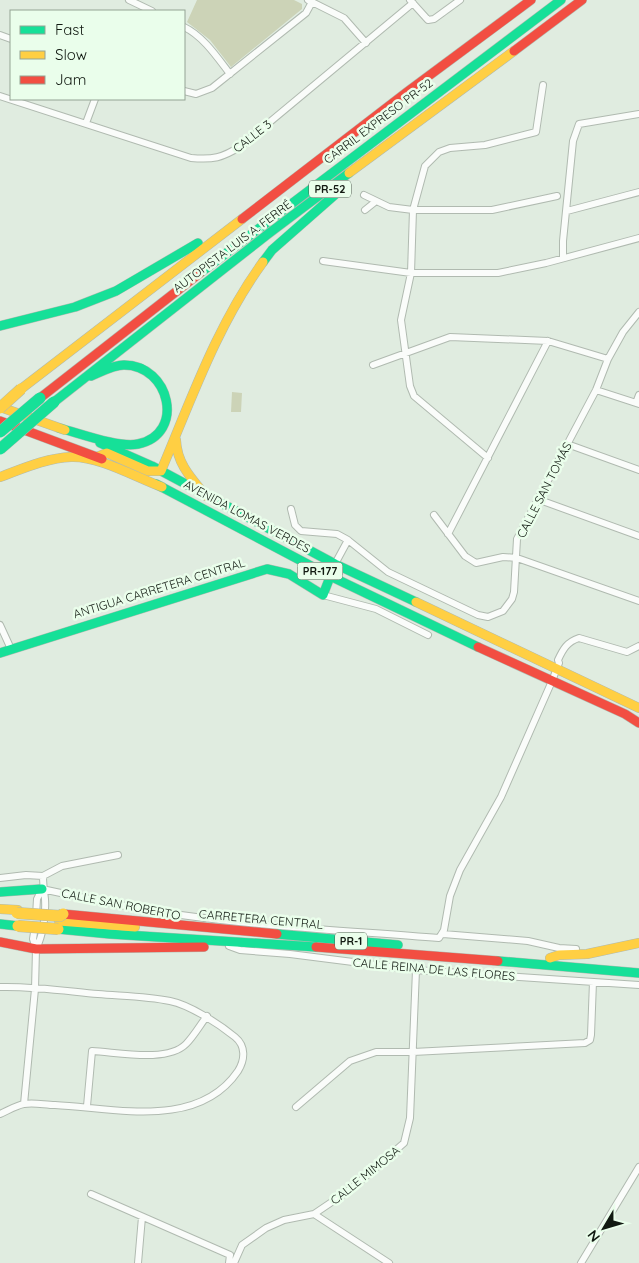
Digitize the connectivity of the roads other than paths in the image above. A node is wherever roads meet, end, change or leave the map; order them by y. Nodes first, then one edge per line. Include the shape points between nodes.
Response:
1 (129, 0) edge
2 (460, 0) edge
3 (531, 0) edge
4 (561, 0) edge
5 (582, 0) edge
6 (310, 1) edge
7 (411, 2) edge
8 (150, 10) edge
9 (185, 28) edge
10 (366, 43) junction
11 (230, 74) junction
12 (543, 85) dead end
13 (185, 92) edge
14 (13, 100) edge
15 (95, 100) edge
16 (639, 114) edge
17 (86, 123) junction
18 (375, 156) junction
19 (639, 192) edge
20 (364, 195) dead end
21 (557, 196) dead end
22 (375, 202) junction
23 (365, 210) dead end
24 (413, 210) junction
25 (567, 211) junction
26 (237, 222) junction
27 (639, 238) edge
28 (564, 258) junction
29 (323, 261) dead end
30 (411, 273) junction
31 (639, 312) edge
32 (0, 326) edge
33 (548, 341) junction
34 (405, 354) junction
35 (608, 359) junction
36 (373, 365) dead end
37 (80, 380) junction
38 (596, 390) junction
39 (639, 395) edge
40 (637, 404) edge
41 (0, 407) edge
42 (0, 421) edge
43 (59, 428) junction
44 (0, 432) edge
45 (176, 433) junction
46 (567, 444) junction
47 (0, 449) edge
48 (97, 457) junction
49 (488, 458) junction
50 (161, 470) junction
51 (639, 470) edge
52 (0, 477) edge
53 (162, 487) junction
54 (206, 496) junction
55 (538, 499) junction
56 (290, 509) dead end
57 (434, 515) dead end
58 (448, 534) junction
59 (639, 536) edge
60 (348, 540) junction
61 (517, 558) junction
62 (335, 564) junction
63 (330, 576) junction
64 (323, 595) junction
65 (639, 601) edge
66 (0, 626) edge
67 (428, 635) dead end
68 (639, 646) edge
69 (11, 649) junction
70 (0, 653) edge
71 (558, 665) junction
72 (552, 681) junction
73 (639, 708) edge
74 (639, 723) edge
75 (118, 855) dead end
76 (43, 876) junction
77 (0, 878) edge
78 (42, 889) junction
79 (0, 892) edge
80 (0, 911) edge
81 (0, 917) edge
82 (18, 917) junction
83 (60, 921) junction
84 (0, 924) edge
85 (441, 936) junction
86 (0, 942) edge
87 (639, 942) edge
88 (297, 945) junction
89 (230, 946) junction
90 (36, 949) junction
91 (550, 958) junction
92 (639, 965) edge
93 (416, 970) junction
94 (639, 973) edge
95 (593, 982) junction
96 (639, 984) edge
97 (0, 987) edge
98 (35, 988) junction
99 (207, 1016) junction
100 (413, 1052) junction
101 (24, 1104) junction
102 (87, 1106) junction
103 (296, 1107) dead end
104 (0, 1114) edge
105 (639, 1167) edge
106 (91, 1194) dead end
107 (314, 1214) junction
108 (142, 1217) junction
109 (242, 1245) junction
110 (230, 1255) junction
111 (138, 1263) edge
112 (229, 1263) edge
113 (234, 1263) edge
114 (389, 1263) edge
115 (582, 1263) edge

1 - 8 street
2 - 7 street via 428,20
3 - 26 main road, AUTOPISTA LUIS A. FERRÉ / PR-52
4 - 44 main road, CARRIL EXPRESO PR-52, bridge via 195,276
5 - 18 main road, AUTOPISTA LUIS A. FERRÉ / PR-52
6 - 10 street via 344,18
6 - 11 street via 306,13
7 - 10 street, CALLE 3
9 - 11 street via 208,46
10 - 17 street, CALLE 3 via 226,156 210,160 191,158
11 - 13 street via 212,88 196,94
12 - 24 street via 536,132 439,152 425,166
14 - 17 street, CALLE 3
15 - 17 street
16 - 25 street via 579,124 573,142
18 - 37 main road, AUTOPISTA LUIS A. FERRÉ / PR-52 via 268,234
18 - 45 main road via 262,262 217,339
19 - 25 street
20 - 22 street
21 - 24 street via 492,210
22 - 23 street
22 - 24 street
24 - 30 street
25 - 28 street
26 - 32 main road via 116,291 75,306
26 - 41 main road, AUTOPISTA LUIS A. FERRÉ / PR-52, bridge
27 - 28 street
28 - 30 street via 498,273
29 - 30 street
30 - 34 street via 401,320
31 - 35 street, CALLE SAN TOMÁS
33 - 34 street via 450,337
33 - 35 street
33 - 49 street
34 - 36 street
34 - 49 street via 414,396
35 - 38 street, CALLE SAN TOMÁS
37 - 43 main road via 120,366 143,368 158,380 166,394 168,407 164,423 148,440 132,444
37 - 47 main road, AUTOPISTA LUIS A. FERRÉ / PR-52, bridge
38 - 40 street
38 - 46 street, CALLE SAN TOMÁS
39 - 40 street
41 - 43 main road, AVENIDA LOMAS VERDES / PR-177
42 - 48 main road, AVENIDA LOMAS VERDES / PR-177
43 - 50 main road, AVENIDA LOMAS VERDES / PR-177
45 - 50 main road
45 - 54 main road via 179,463
46 - 51 street
46 - 55 street, CALLE SAN TOMÁS
48 - 50 main road via 107,453 148,471
48 - 53 main road, AVENIDA LOMAS VERDES / PR-177 via 125,467
49 - 58 street
50 - 54 main road, AVENIDA LOMAS VERDES / PR-177
52 - 53 main road via 72,457 87,459
53 - 63 main road, AVENIDA LOMAS VERDES / PR-177
54 - 62 main road, AVENIDA LOMAS VERDES / PR-177
55 - 59 street
55 - 61 street, CALLE SAN TOMÁS via 517,539
56 - 60 street, CALLE SAN TOMÁS via 294,525 301,531 337,534
57 - 58 street
58 - 61 street via 465,556 476,563 503,556
60 - 61 street, CALLE SAN TOMÁS via 388,572 469,612 488,617 503,611 512,599
60 - 62 street
61 - 65 street
62 - 63 main road
62 - 71 main road, AVENIDA LOMAS VERDES / PR-177
63 - 64 main road
63 - 72 main road, AVENIDA LOMAS VERDES / PR-177
64 - 67 street via 376,609
64 - 69 main road, ANTIGUA CARRETERA CENTRAL via 289,574 268,569
66 - 69 street
68 - 71 street via 627,652 579,638 568,643
69 - 70 main road, ANTIGUA CARRETERA CENTRAL
71 - 72 street
71 - 73 main road, AVENIDA LOMAS VERDES / PR-177
72 - 74 main road, AVENIDA LOMAS VERDES / PR-177
72 - 85 street via 503,792 460,870
75 - 76 street via 62,866
76 - 77 street
76 - 78 street
78 - 79 main road
78 - 85 street, CALLE SAN ROBERTO via 116,904 254,924
78 - 90 street via 37,899 33,940
80 - 82 main road, CARRETERA CENTRAL / PR-1
81 - 82 main road
82 - 83 main road, CARRETERA CENTRAL / PR-1, bridge
82 - 83 main road, CARRETERA CENTRAL / PR-1, bridge
82 - 84 main road, CARRETERA CENTRAL / PR-1
83 - 88 main road, CARRETERA CENTRAL / PR-1 via 119,935
83 - 91 main road, CARRETERA CENTRAL / PR-1 via 253,933
85 - 87 street, CALLE SAN ROBERTO via 528,941 572,949
86 - 90 main road
87 - 91 main road via 587,954
88 - 89 main road via 292,949
88 - 94 main road, CARRETERA CENTRAL / PR-1
89 - 90 main road
89 - 93 street, CALLE REINA DE LAS FLORES via 240,950
90 - 98 street
91 - 92 main road, CARRETERA CENTRAL / PR-1
93 - 95 street, CALLE REINA DE LAS FLORES
93 - 100 street, CALLE MIMOSA
95 - 96 street, CALLE REINA DE LAS FLORES
95 - 100 street via 591,1035 585,1043
97 - 98 street
98 - 99 street via 171,1001
98 - 101 street
99 - 102 street via 185,1045 172,1053 92,1051
99 - 102 street via 239,1040 244,1051 243,1064 231,1080 213,1095 188,1107 149,1112
100 - 103 street via 376,1052 350,1061
100 - 107 street, CALLE MIMOSA via 410,1118 404,1143 351,1189
101 - 102 street
101 - 104 street
105 - 115 street
106 - 108 street
107 - 109 street, CALLE MIMOSA via 284,1220
107 - 114 street
108 - 110 street
108 - 111 street
109 - 110 street, CALLE MIMOSA
109 - 113 street
110 - 112 street

